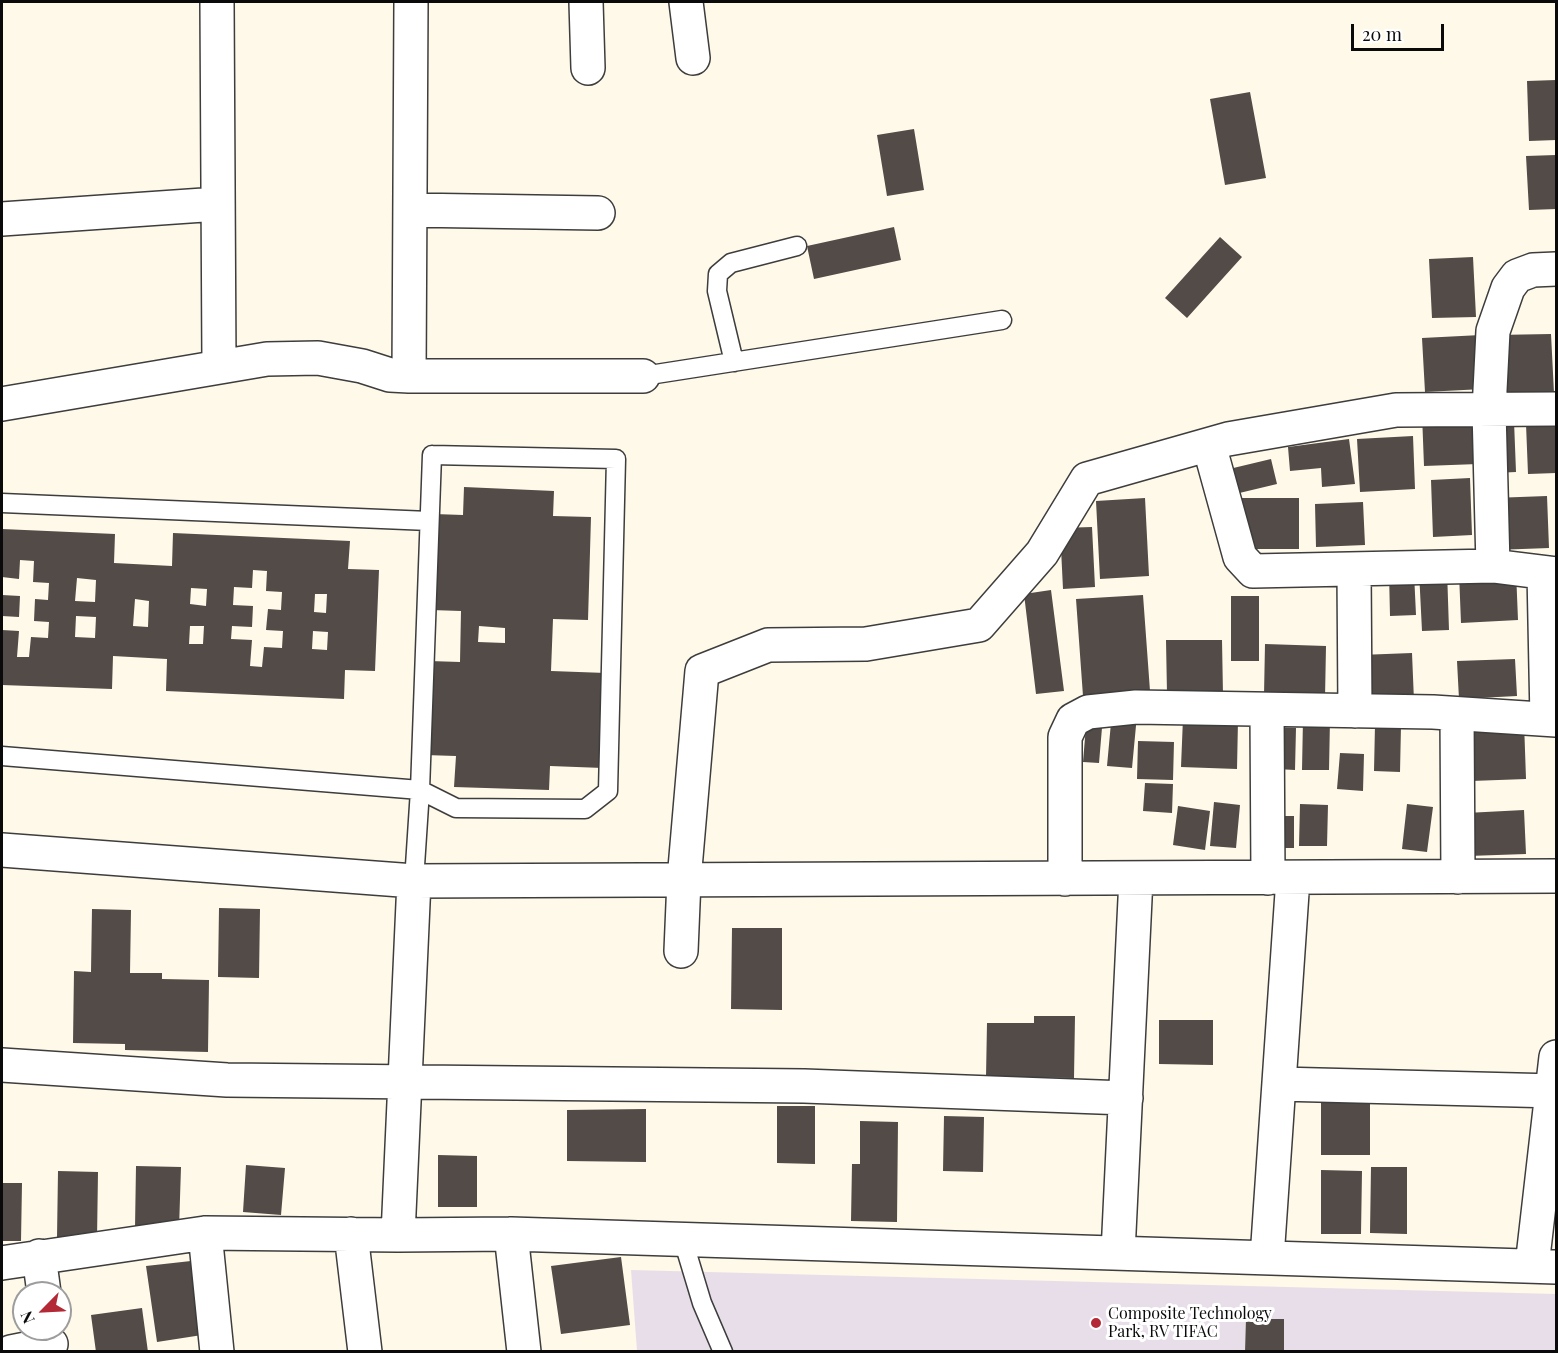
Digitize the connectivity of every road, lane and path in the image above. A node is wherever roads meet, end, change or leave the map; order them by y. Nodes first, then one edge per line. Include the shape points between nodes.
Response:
1 (217, 2) edge
2 (411, 2) edge
3 (586, 2) edge
4 (686, 2) edge
5 (693, 58) dead end
6 (588, 68) dead end
7 (218, 204) junction
8 (410, 210) junction
9 (598, 213) dead end
10 (2, 219) edge
11 (797, 246) dead end
12 (1557, 269) edge
13 (1002, 320) dead end
14 (734, 362) junction
15 (219, 366) junction
16 (409, 376) junction
17 (643, 376) joint
18 (2, 404) edge
19 (1489, 410) junction
20 (1557, 410) edge
21 (1209, 445) junction
22 (2, 503) edge
23 (429, 521) junction
24 (1493, 566) junction
25 (1354, 570) junction
26 (1550, 574) edge
27 (1267, 710) junction
28 (1355, 711) junction
29 (1457, 714) junction
30 (1552, 720) edge
31 (2, 756) edge
32 (420, 790) junction
33 (2, 850) edge
34 (1557, 876) edge
35 (1458, 877) junction
36 (1136, 878) junction
37 (1281, 878) junction
38 (1065, 879) junction
39 (684, 880) junction
40 (414, 881) junction
41 (681, 951) dead end
42 (1557, 1057) edge
43 (2, 1065) edge
44 (405, 1080) junction
45 (1279, 1084) junction
46 (1554, 1091) edge
47 (1126, 1098) junction
48 (205, 1233) junction
49 (351, 1234) junction
50 (511, 1234) junction
51 (398, 1235) junction
52 (682, 1240) junction
53 (1118, 1253) junction
54 (39, 1256) junction
55 (1267, 1258) junction
56 (2, 1263) edge
57 (1544, 1266) edge
58 (42, 1281) edge
59 (51, 1342) edge
60 (11, 1352) edge
61 (217, 1352) edge
62 (365, 1352) edge
63 (524, 1352) edge
64 (723, 1352) edge

1 - 7 street
2 - 8 street
3 - 6 street
4 - 5 street
7 - 10 street
7 - 15 street
8 - 9 street
8 - 16 street
11 - 14 lane via 731,263 718,274 717,291
12 - 19 street via 1533,270 1516,276 1508,288 1493,331
13 - 14 lane
14 - 17 lane
15 - 16 street via 267,359 318,358
15 - 18 street
16 - 17 street
19 - 20 street
19 - 21 street via 1396,410
19 - 24 street
21 - 25 street via 1240,557 1253,571
21 - 39 street via 1087,479 1042,553 979,625 866,644 768,645 702,671
22 - 23 lane
23 - 32 lane
23 - 32 lane via 432,455 616,459 608,791 585,809 573,809 456,808
24 - 25 street
24 - 26 street
25 - 28 street
26 - 30 street
27 - 28 street
27 - 37 street
27 - 38 street via 1136,707 1088,712 1073,720 1065,737
28 - 29 street
29 - 30 street
29 - 35 street
31 - 32 lane
32 - 40 lane
33 - 40 street
34 - 35 street
35 - 37 street
36 - 37 street
36 - 38 street
36 - 47 street
37 - 45 street
38 - 39 street
39 - 40 street
39 - 41 street
40 - 44 street
42 - 46 street
43 - 44 street via 226,1080
44 - 47 street via 792,1086
44 - 51 street
45 - 46 street
45 - 55 street
46 - 57 street
47 - 53 street
48 - 49 street
48 - 54 street
48 - 61 street
49 - 51 street
49 - 62 street
50 - 51 street
50 - 52 street
50 - 63 street
52 - 53 street
52 - 64 lane
53 - 55 street
54 - 56 street
54 - 58 street
55 - 57 street
59 - 60 street

